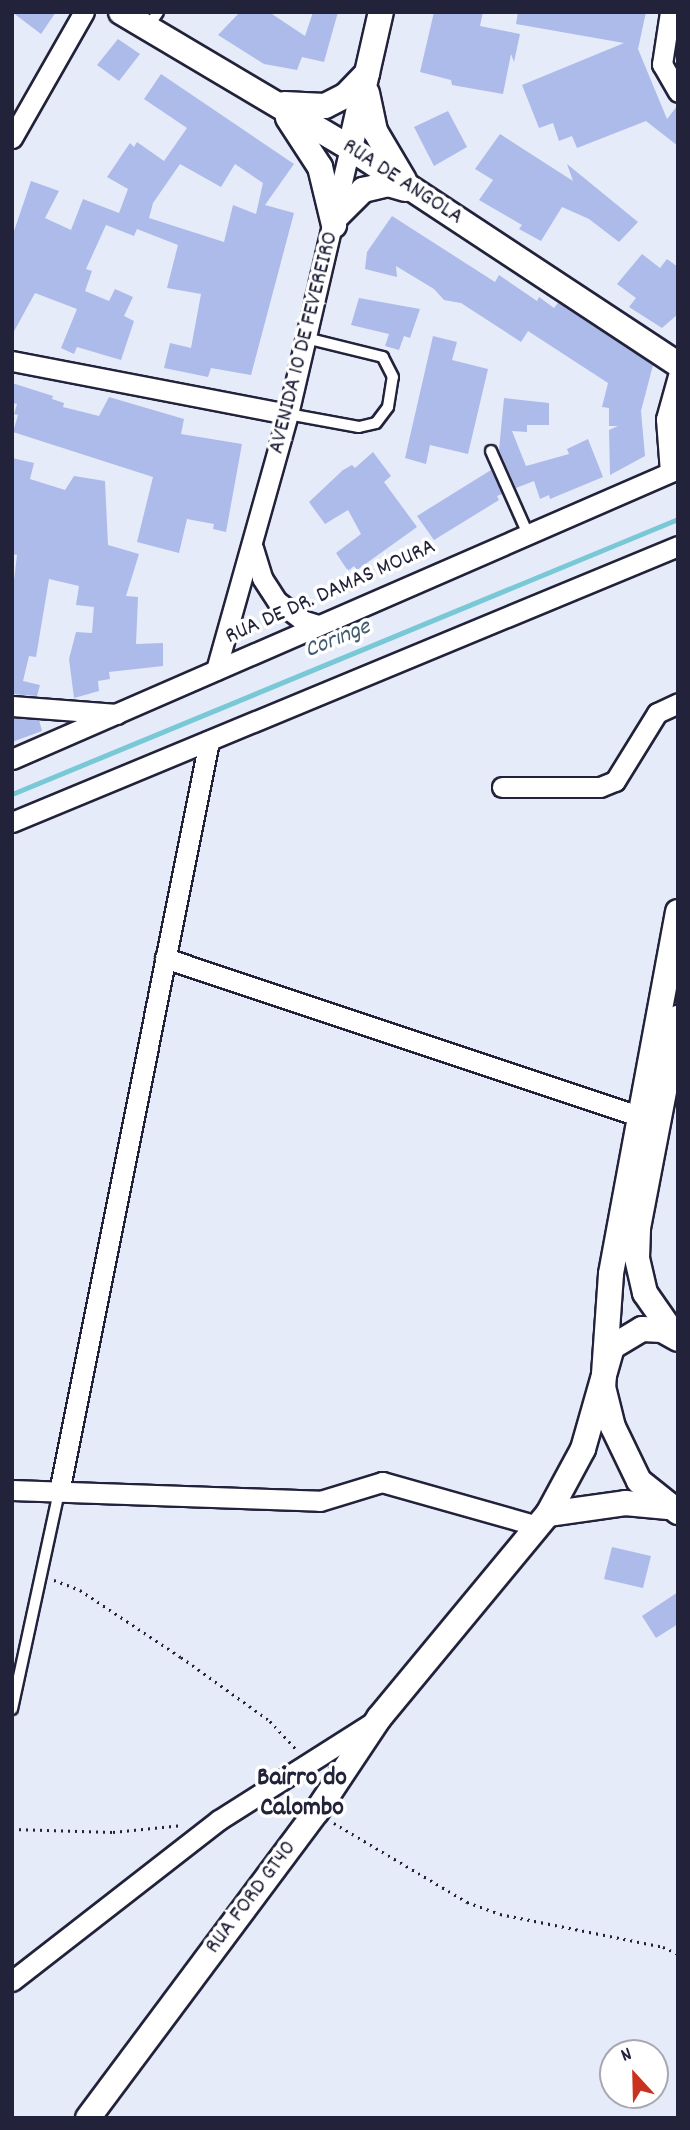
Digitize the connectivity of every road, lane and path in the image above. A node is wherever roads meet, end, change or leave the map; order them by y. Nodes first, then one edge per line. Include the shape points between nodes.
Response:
1 (84, 12) edge
2 (121, 12) edge
3 (381, 12) edge
4 (670, 12) edge
5 (152, 20) edge
6 (367, 76) junction
7 (678, 92) edge
8 (269, 100) junction
9 (12, 138) edge
10 (350, 148) junction
11 (414, 191) junction
12 (335, 222) junction
13 (306, 338) junction
14 (12, 361) edge
15 (678, 364) edge
16 (678, 376) edge
17 (288, 414) junction
18 (491, 451) dead end
19 (674, 471) edge
20 (527, 534) junction
21 (678, 546) edge
22 (253, 547) junction
23 (318, 625) junction
24 (216, 670) junction
25 (678, 703) edge
26 (12, 706) edge
27 (121, 715) junction
28 (209, 741) junction
29 (12, 760) edge
30 (502, 787) dead end
31 (12, 822) edge
32 (678, 912) edge
33 (165, 958) junction
34 (678, 1018) edge
35 (641, 1117) junction
36 (678, 1339) edge
37 (608, 1356) junction
38 (12, 1490) edge
39 (59, 1492) junction
40 (676, 1509) edge
41 (543, 1520) junction
42 (41, 1575) junction
43 (12, 1709) edge
44 (379, 1718) junction
45 (305, 1766) junction
46 (317, 1811) junction
47 (219, 1820) junction
48 (12, 1829) edge
49 (678, 1955) edge
50 (12, 1981) edge
51 (88, 2118) edge

1 - 9 street
2 - 5 street, RUA DE ANGOLA
3 - 6 street, AVENIDA 10 DE FEVEREIRO
4 - 7 street via 662,64
5 - 8 street, RUA DE ANGOLA
6 - 8 street via 325,106 302,108
6 - 10 street, AVENIDA 10 DE FEVEREIRO
6 - 11 street via 375,131
8 - 10 street, RUA DE ANGOLA
8 - 12 street via 311,149 328,186
10 - 11 street, RUA DE ANGOLA
10 - 12 street, AVENIDA 10 DE FEVEREIRO
11 - 12 street via 378,185 355,196
11 - 15 street, RUA DE ANGOLA
12 - 13 street, AVENIDA 10 DE FEVEREIRO
13 - 17 street, AVENIDA 10 DE FEVEREIRO
13 - 17 lane via 383,358 393,377 388,407 376,423 359,427
14 - 17 street
16 - 19 street via 666,419
17 - 22 street, AVENIDA 10 DE FEVEREIRO
18 - 20 lane
19 - 20 street, RUA DE DR. DAMAS MOURA
20 - 23 street, RUA DE DR. DAMAS MOURA
21 - 28 street
22 - 23 street via 262,578 277,601 302,620
22 - 24 street, AVENIDA 10 DE FEVEREIRO
23 - 24 street, RUA DE DR. DAMAS MOURA
24 - 27 street, RUA DE DR. DAMAS MOURA
25 - 30 street via 657,713 615,781 600,787
26 - 27 street
27 - 29 street, RUA DE DR. DAMAS MOURA
28 - 31 street
28 - 33 street
32 - 35 street
33 - 35 street
33 - 39 street
34 - 36 street via 638,1227 637,1258 645,1293
35 - 37 street via 611,1274
36 - 37 street via 662,1330 642,1329 619,1340
37 - 40 street via 603,1387 621,1446 639,1481
37 - 41 street, RUA FORD GT40 via 583,1449
38 - 39 street
39 - 41 street via 320,1501 382,1482
39 - 42 lane
40 - 41 street via 625,1503
41 - 44 street, RUA FORD GT40
42 - 43 lane
42 - 45 path via 80,1590 262,1715 288,1736
44 - 45 street
44 - 46 street, RUA FORD GT40
45 - 47 street
46 - 49 path via 438,1889 467,1902 513,1917 663,1947
46 - 51 street, RUA FORD GT40
47 - 48 path via 113,1832
47 - 50 street

